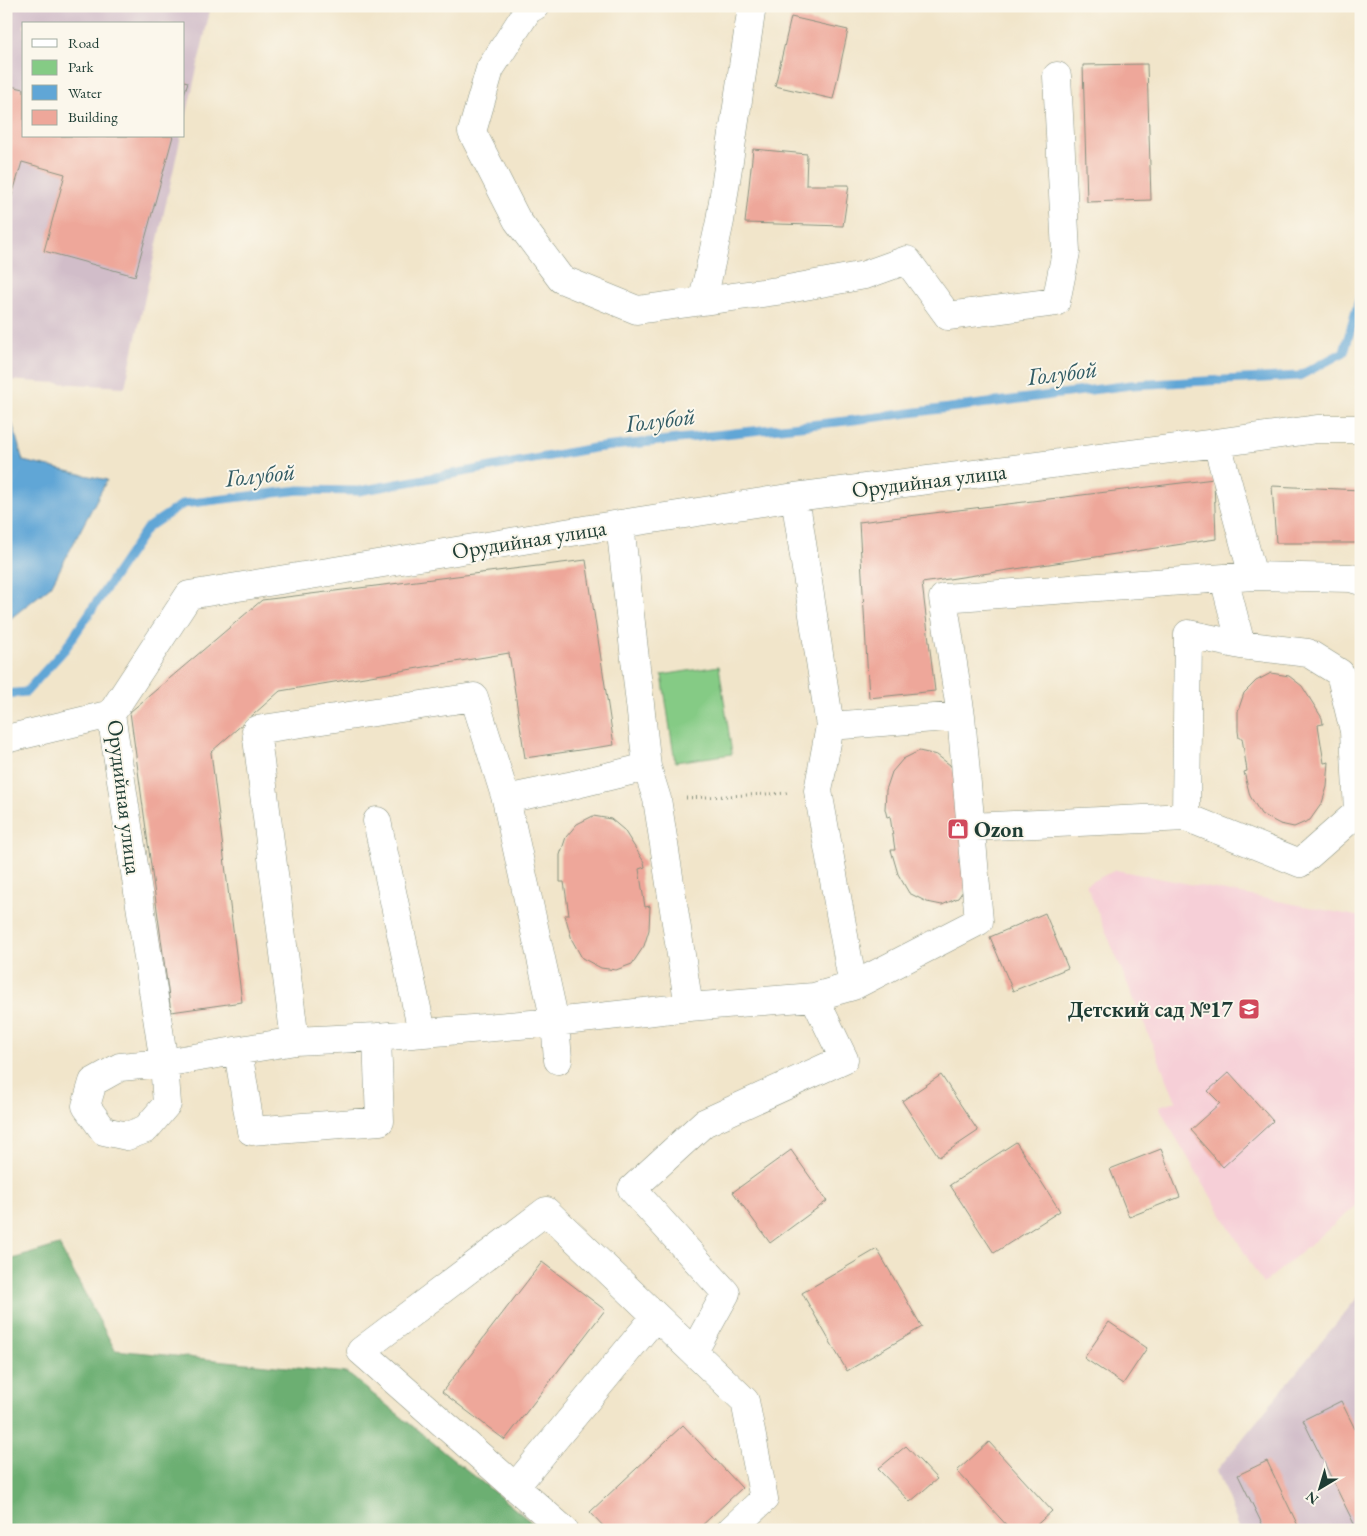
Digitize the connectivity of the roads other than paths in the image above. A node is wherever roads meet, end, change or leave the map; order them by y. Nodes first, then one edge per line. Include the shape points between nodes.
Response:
1 (536, 6) edge
2 (752, 6) edge
3 (1057, 76) dead end
4 (703, 300) junction
5 (1361, 429) edge
6 (1217, 443) junction
7 (795, 497) junction
8 (620, 524) junction
9 (1253, 576) junction
10 (1224, 578) junction
11 (1361, 580) edge
12 (1241, 644) junction
13 (111, 714) junction
14 (961, 716) junction
15 (830, 726) junction
16 (6, 739) edge
17 (647, 767) junction
18 (506, 799) junction
19 (1186, 817) junction
20 (377, 821) dead end
21 (970, 827) junction
22 (853, 986) junction
23 (814, 997) junction
24 (690, 1007) junction
25 (555, 1022) junction
26 (422, 1032) junction
27 (377, 1037) junction
28 (295, 1041) junction
29 (238, 1051) junction
30 (558, 1060) dead end
31 (656, 1316) junction
32 (694, 1351) junction
33 (515, 1487) junction
34 (564, 1530) edge
35 (731, 1530) edge

1 - 4 street via 528,10 490,69 472,132 517,220 561,279 637,310
2 - 4 street via 720,221
3 - 4 street via 1066,252 1056,302 948,316 907,260 865,275
5 - 6 street, Орудийная улица via 1317,429
6 - 7 street, Орудийная улица
6 - 9 street
7 - 8 street, Орудийная улица
7 - 15 street
8 - 13 street, Орудийная улица via 189,595
8 - 17 street
9 - 10 street
9 - 11 street
10 - 12 street
10 - 14 street via 943,598
12 - 19 street via 1188,634
12 - 19 street via 1308,653 1340,673 1354,730 1358,812 1300,863
13 - 16 street
13 - 29 street, Орудийная улица via 164,1063
14 - 15 street
14 - 21 street
15 - 22 street via 818,791
17 - 18 street
17 - 24 street via 657,799
18 - 25 street
18 - 28 street via 474,697 256,730
19 - 21 street
20 - 26 street
21 - 22 street via 980,921
22 - 23 street
23 - 24 street
23 - 32 street via 844,1059 704,1123 632,1189 726,1293
24 - 25 street
25 - 26 street
25 - 30 street
26 - 27 street
27 - 28 street
27 - 29 street via 380,1121 251,1131
28 - 29 street
31 - 32 street
31 - 33 street
31 - 33 street via 546,1211 361,1351
32 - 35 street via 745,1401 764,1499
33 - 34 street

